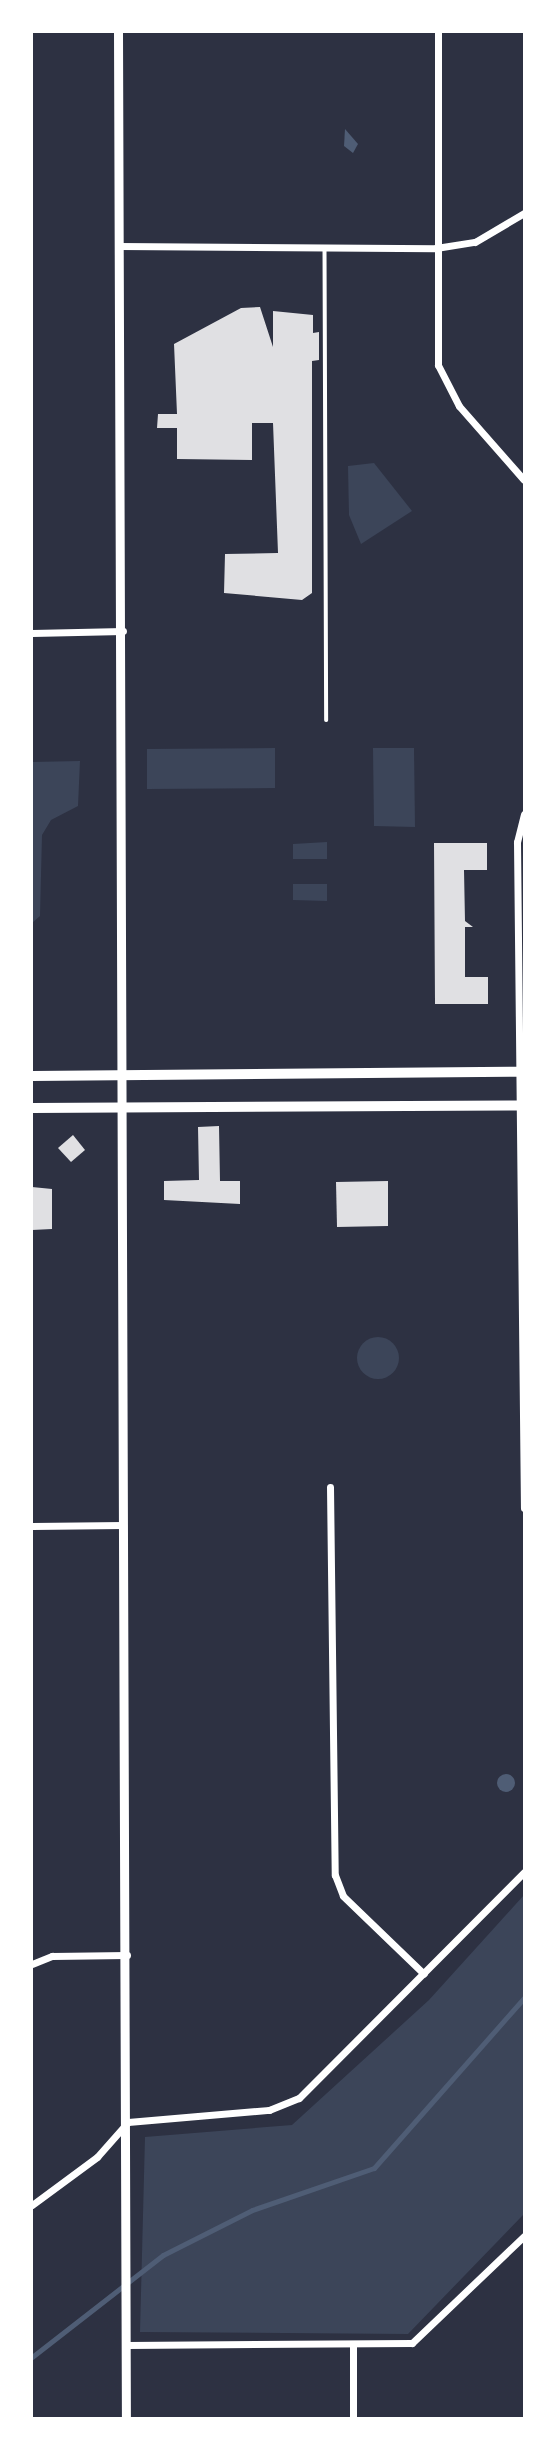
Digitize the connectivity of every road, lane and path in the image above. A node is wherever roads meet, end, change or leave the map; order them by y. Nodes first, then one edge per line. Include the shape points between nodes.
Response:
1 (118, 32) edge
2 (438, 32) edge
3 (524, 213) edge
4 (119, 246) junction
5 (326, 247) junction
6 (436, 248) junction
7 (524, 480) edge
8 (123, 631) junction
9 (32, 633) edge
10 (327, 720) dead end
11 (524, 814) edge
12 (522, 1072) edge
13 (121, 1075) junction
14 (32, 1076) edge
15 (524, 1105) edge
16 (124, 1107) junction
17 (32, 1108) edge
18 (330, 1487) dead end
19 (524, 1508) edge
20 (123, 1525) junction
21 (32, 1527) edge
22 (524, 1872) edge
23 (127, 1955) junction
24 (32, 1964) edge
25 (424, 1974) junction
26 (128, 2122) junction
27 (32, 2205) edge
28 (524, 2236) edge
29 (353, 2344) junction
30 (127, 2345) junction
31 (125, 2418) edge
32 (353, 2418) edge

1 - 4 street
2 - 6 street
3 - 6 street via 475,242
4 - 5 street
4 - 8 street
5 - 6 street
5 - 10 lane
6 - 7 street via 436,345 444,382
8 - 9 street
8 - 13 street
11 - 12 street via 517,842
12 - 13 main road
12 - 15 street
13 - 14 main road
13 - 16 street
15 - 16 main road
15 - 19 street
16 - 17 main road
16 - 20 street
18 - 25 street via 335,1875 343,1896
20 - 21 street
20 - 23 street
22 - 25 street
23 - 24 street via 52,1956
23 - 26 street
25 - 26 street via 299,2098 269,2110
26 - 27 street via 97,2157
26 - 30 street
28 - 29 street via 424,2337
29 - 30 street
29 - 32 street
30 - 31 street

